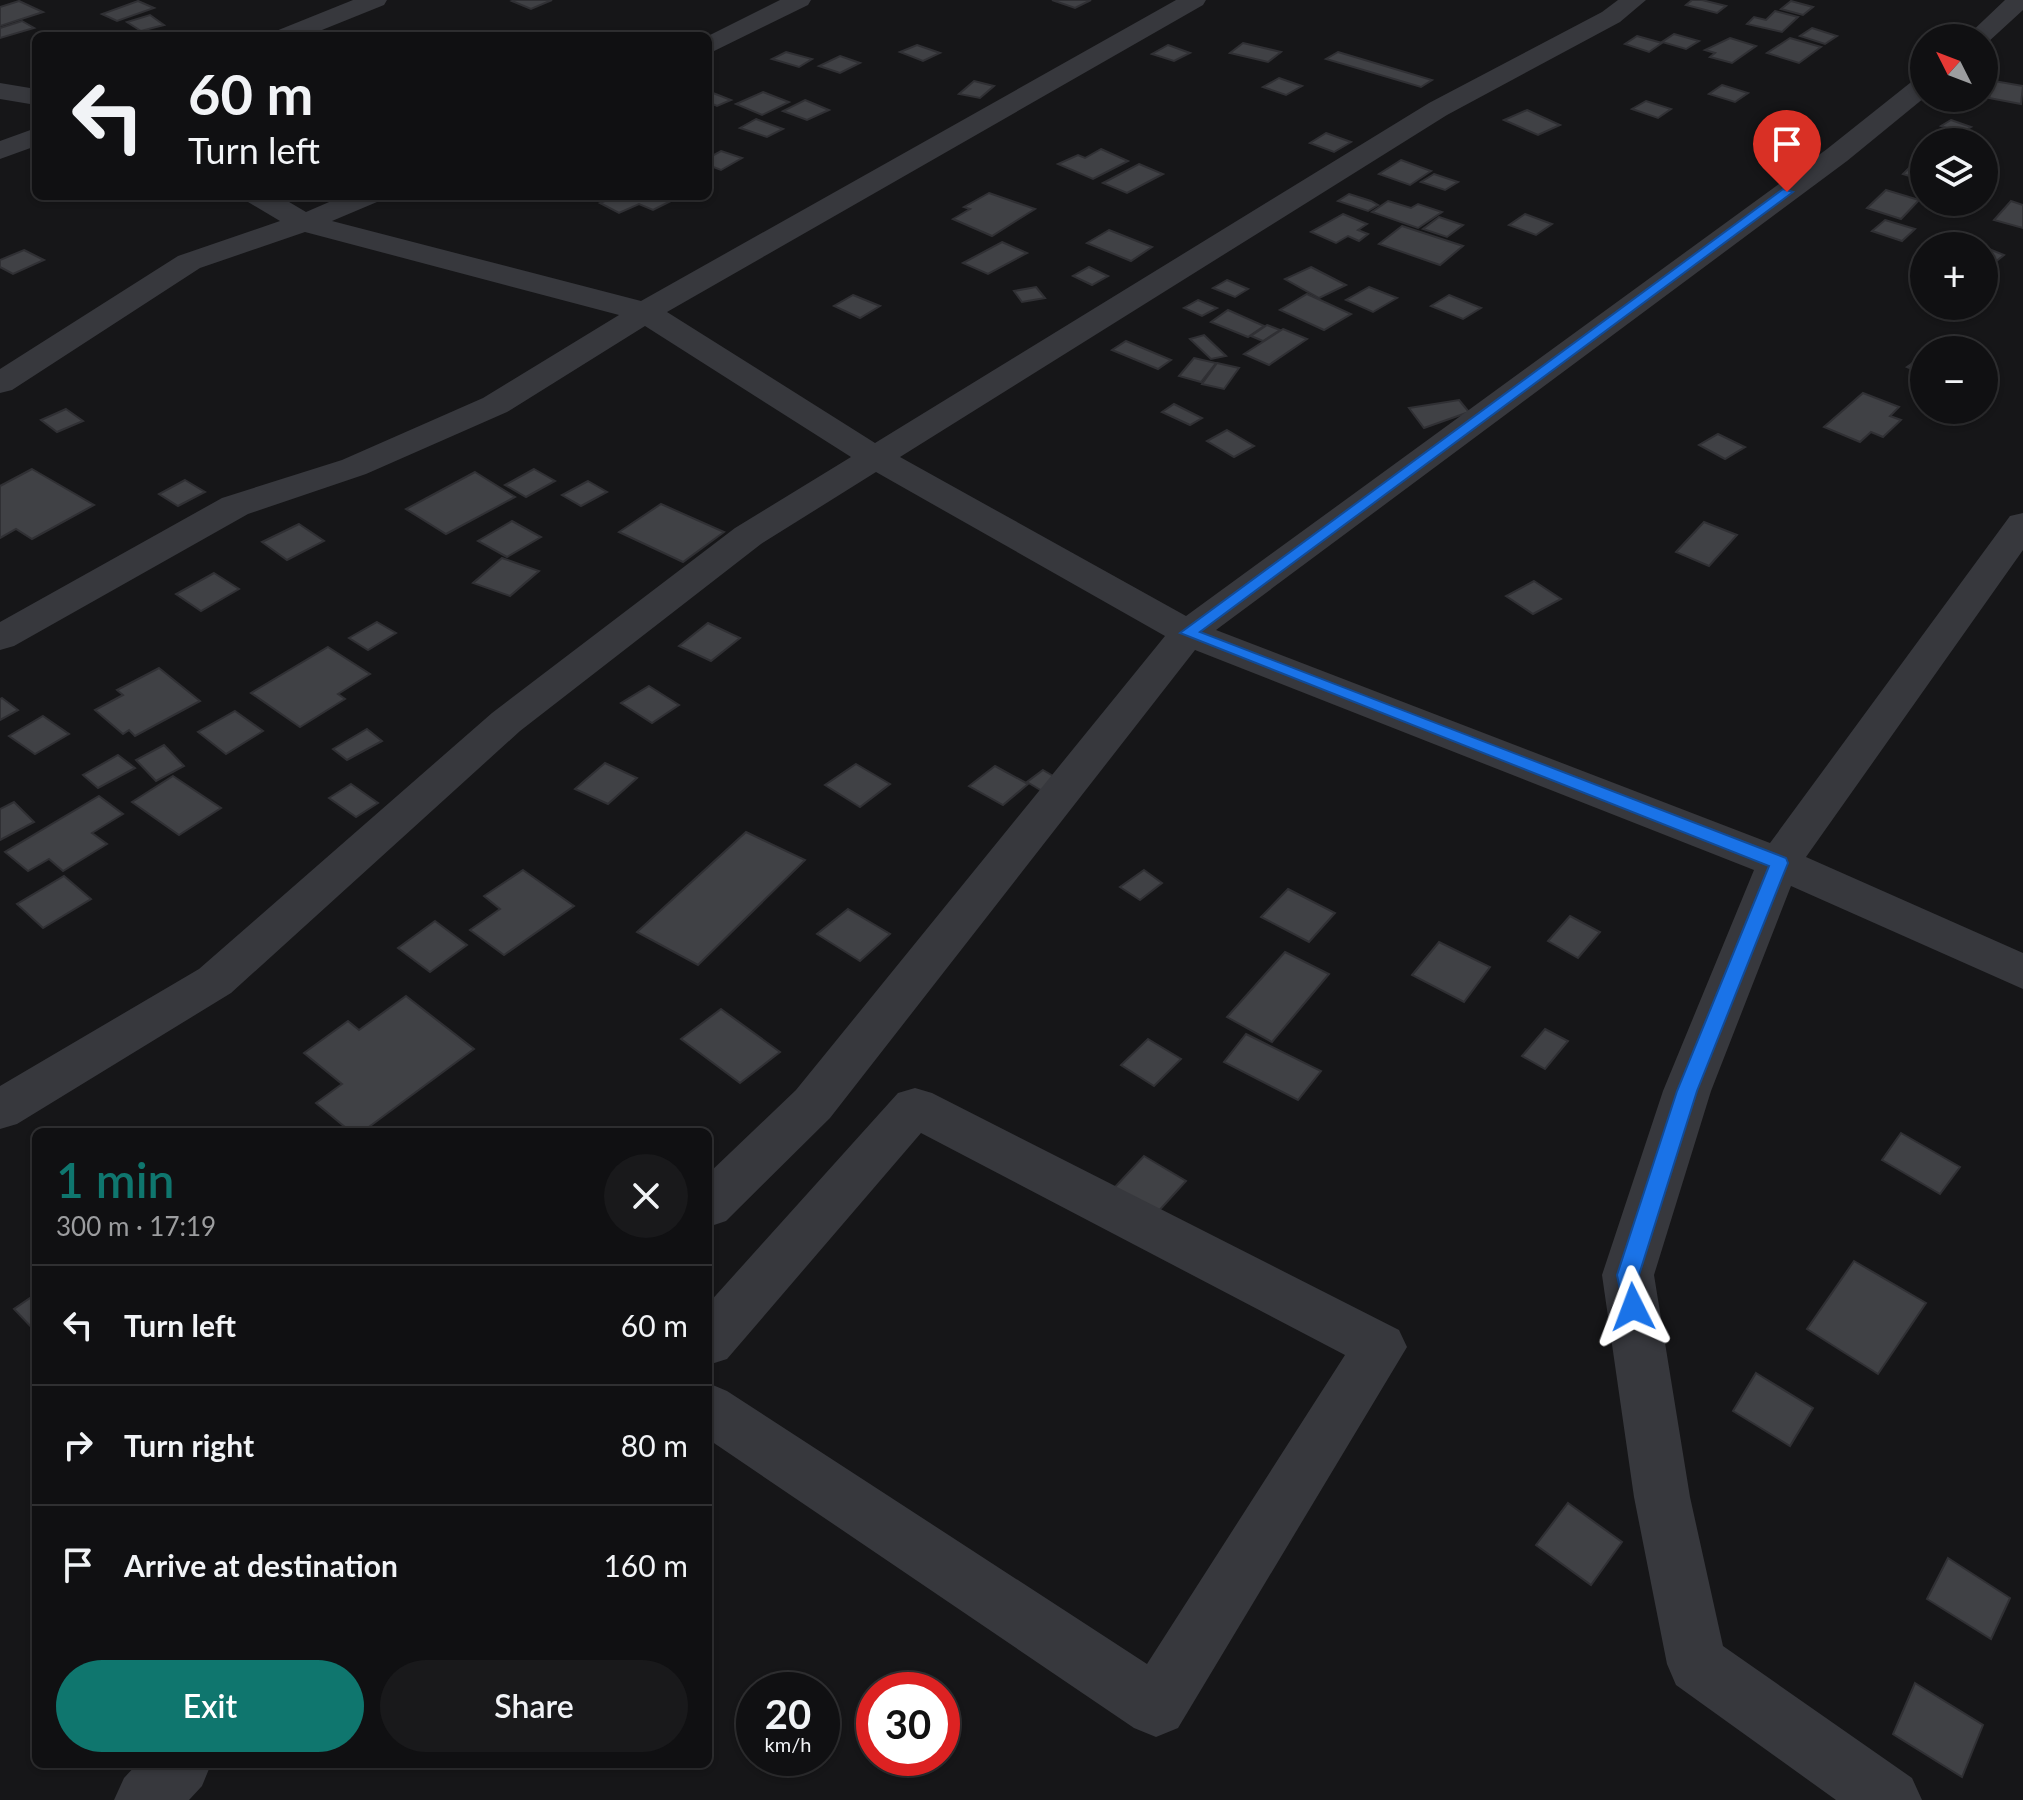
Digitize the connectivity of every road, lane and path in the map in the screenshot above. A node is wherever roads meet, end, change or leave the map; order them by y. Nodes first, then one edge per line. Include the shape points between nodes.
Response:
1 (375, 0) edge
2 (799, 0) edge
3 (1194, 0) edge
4 (1634, 0) edge
5 (2019, 0) edge
6 (1993, 24) edge
7 (295, 32) edge
8 (712, 44) edge
9 (0, 91) edge
10 (32, 96) edge
11 (1910, 96) edge
12 (32, 138) edge
13 (0, 151) edge
14 (265, 200) edge
15 (358, 200) edge
16 (304, 223) junction
17 (645, 312) junction
18 (0, 383) edge
19 (876, 458) junction
20 (2023, 524) edge
21 (1188, 633) junction
22 (0, 638) edge
23 (1779, 863) junction
24 (2023, 972) edge
25 (0, 1110) edge
26 (712, 1202) edge
27 (712, 1337) edge
28 (712, 1411) edge
29 (176, 1768) edge
30 (146, 1800) edge
31 (1890, 1800) edge

1 - 7 street
2 - 8 street
3 - 17 street
4 - 19 street via 1438,109
5 - 6 street
9 - 10 street
11 - 21 street
12 - 13 street
14 - 16 street
15 - 16 street
16 - 17 street
16 - 18 street via 189,262
17 - 19 street
17 - 22 street via 495,405 354,467 235,506
19 - 21 street
19 - 25 street via 748,536 506,722 215,981
20 - 23 street
21 - 23 street
21 - 26 street via 813,1104
23 - 24 street
23 - 31 street via 1687,1091 1628,1275 1662,1497 1697,1664
27 - 28 street via 915,1107 1380,1347 1156,1706
29 - 30 street

